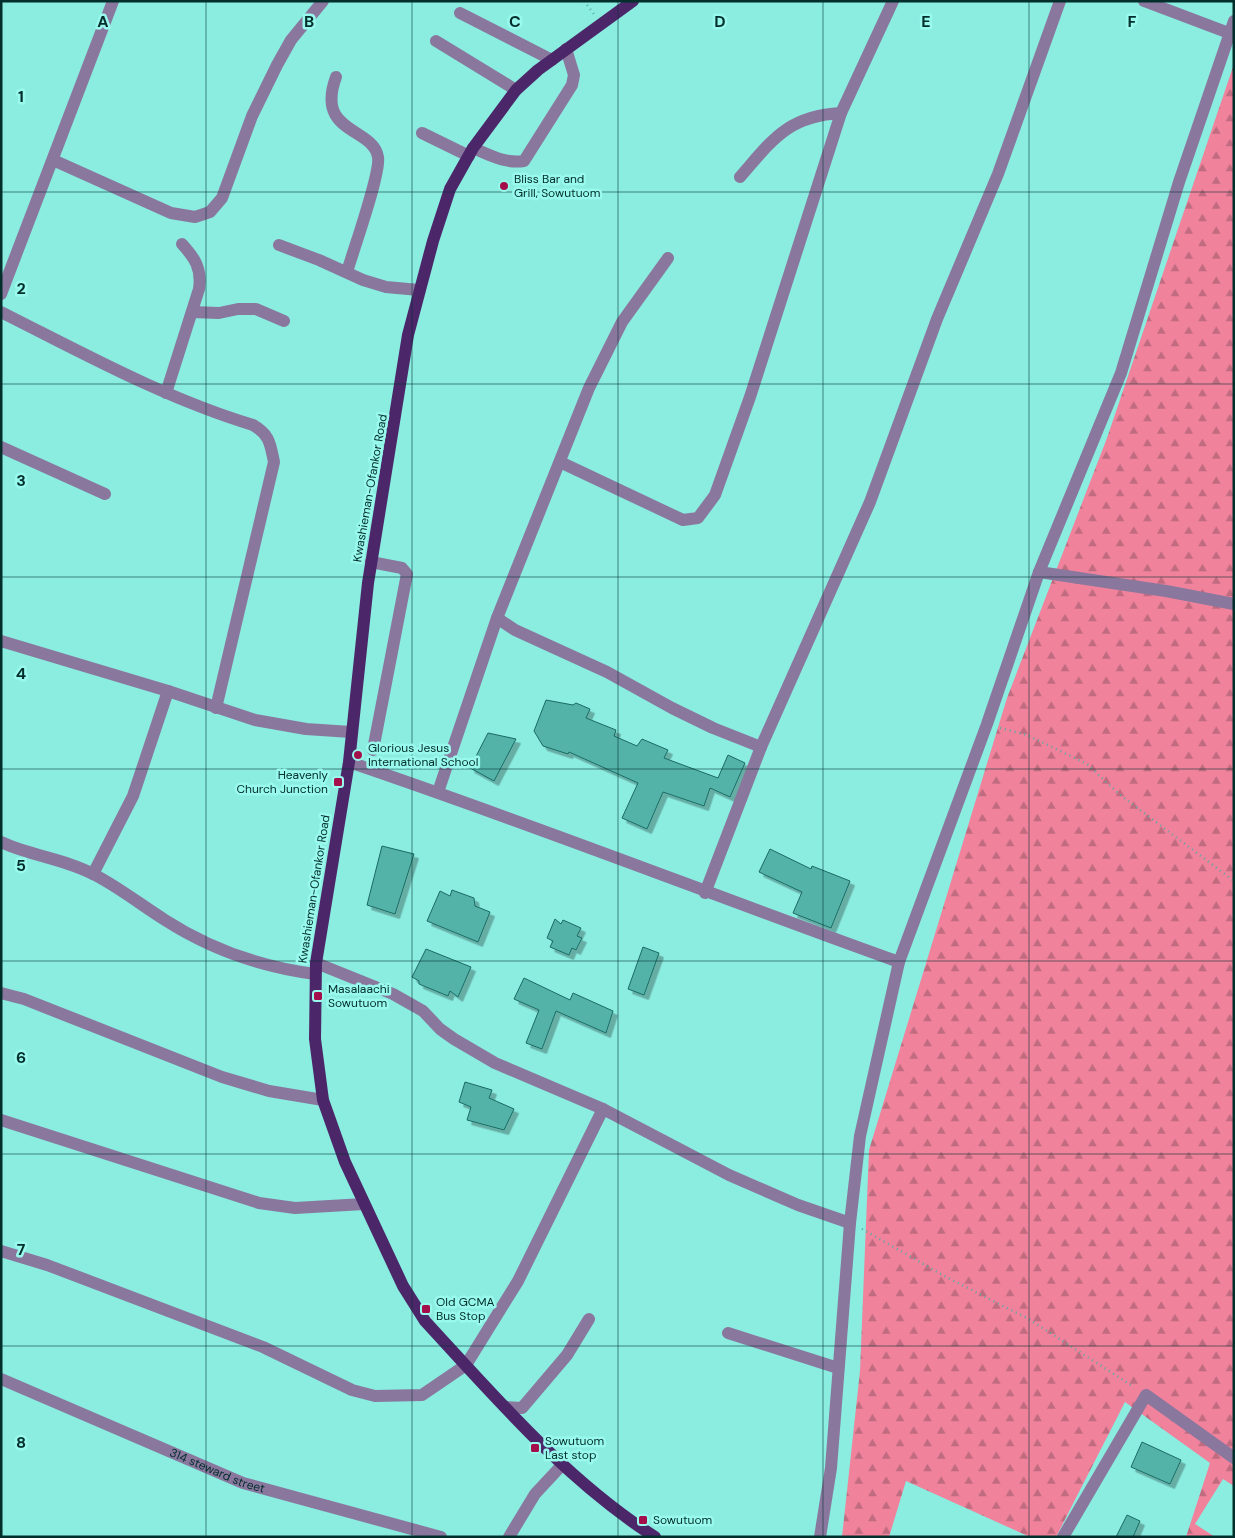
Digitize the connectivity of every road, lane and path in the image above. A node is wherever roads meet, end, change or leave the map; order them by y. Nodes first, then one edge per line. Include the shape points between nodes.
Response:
1 (113, 1) edge
2 (323, 1) edge
3 (633, 1) edge
4 (892, 1) edge
5 (1060, 1) edge
6 (1144, 1) edge
7 (460, 13) dead end
8 (1232, 30) edge
9 (436, 41) dead end
10 (566, 49) junction
11 (552, 60) junction
12 (336, 78) dead end
13 (516, 90) junction
14 (841, 113) junction
15 (422, 133) dead end
16 (471, 152) junction
17 (53, 160) junction
18 (740, 177) dead end
19 (182, 244) dead end
20 (279, 245) dead end
21 (668, 258) dead end
22 (347, 272) junction
23 (419, 290) junction
24 (1, 294) edge
25 (1, 312) edge
26 (192, 312) junction
27 (284, 321) dead end
28 (166, 393) junction
29 (1, 447) edge
30 (560, 462) junction
31 (105, 494) dead end
32 (371, 562) junction
33 (1039, 572) junction
34 (1234, 604) edge
35 (497, 618) junction
36 (1, 641) edge
37 (168, 691) junction
38 (216, 708) junction
39 (987, 724) junction
40 (352, 732) junction
41 (761, 747) junction
42 (373, 750) dead end
43 (349, 762) junction
44 (438, 792) junction
45 (1, 842) edge
46 (93, 874) junction
47 (1234, 881) edge
48 (705, 893) junction
49 (898, 962) junction
50 (315, 969) junction
51 (1, 994) edge
52 (323, 1100) junction
53 (603, 1109) junction
54 (1, 1120) edge
55 (364, 1204) junction
56 (850, 1222) junction
57 (1, 1251) edge
58 (589, 1319) dead end
59 (728, 1334) dead end
60 (466, 1365) junction
61 (838, 1368) junction
62 (1, 1379) edge
63 (1146, 1395) junction
64 (505, 1408) junction
65 (1234, 1458) edge
66 (562, 1465) junction
67 (441, 1537) edge
68 (509, 1537) edge
69 (655, 1537) edge
70 (820, 1537) edge
71 (1063, 1537) edge

1 - 17 street
2 - 17 street via 286,48 252,116 222,198 210,212 195,217 171,213
3 - 10 main road, Kwashieman-Ofankor Road
4 - 14 street
5 - 41 street via 998,174 937,319 870,502
6 - 8 street
7 - 11 street
8 - 33 street via 1179,182 1121,373
9 - 13 street
10 - 11 main road, Kwashieman-Ofankor Road
10 - 16 street via 574,75 572,85 524,161 513,163
11 - 13 main road, Kwashieman-Ofankor Road
12 - 22 street via 331,100 338,117 346,128 375,148 378,156 376,174
13 - 16 main road, Kwashieman-Ofankor Road
14 - 18 street via 806,118 784,131 764,148
14 - 30 street via 750,397 715,495 706,510 698,518 682,520
15 - 16 street
16 - 23 main road, Kwashieman-Ofankor Road via 450,189
17 - 24 street
19 - 26 street via 195,258 202,276
20 - 22 street
21 - 30 street via 622,322 606,351
22 - 23 street via 386,287
23 - 32 main road, Kwashieman-Ofankor Road via 408,335
25 - 28 street
26 - 27 street via 256,309
26 - 28 street
28 - 38 street via 264,431 274,462
29 - 31 street
30 - 35 street
32 - 40 main road, Kwashieman-Ofankor Road
32 - 42 street via 402,568 407,574
33 - 34 street
33 - 39 street
35 - 41 street via 672,708
35 - 44 street
36 - 37 street
37 - 38 street
37 - 46 street via 133,796
38 - 40 street via 255,720 306,729
39 - 47 path via 1027,735 1087,764 1119,794
39 - 49 street
40 - 43 main road, Kwashieman-Ofankor Road
41 - 48 street
43 - 44 street
43 - 50 main road, Kwashieman-Ofankor Road
44 - 48 street
45 - 46 street
46 - 50 street via 132,896 166,921 219,949 267,966
48 - 49 street
49 - 56 street via 860,1136
50 - 52 main road, Kwashieman-Ofankor Road via 315,1039
50 - 53 street via 393,994 423,1010 440,1029 495,1063
51 - 52 street via 222,1077 269,1091
52 - 55 main road, Kwashieman-Ofankor Road
53 - 56 street via 729,1175 798,1205
53 - 60 street via 518,1281
54 - 55 street via 259,1203 295,1208
55 - 60 main road, Kwashieman-Ofankor Road via 417,1309
56 - 61 street
56 - 63 path via 948,1278 1027,1318
57 - 60 street via 47,1265 263,1347 352,1390 375,1396 422,1395
58 - 64 street via 567,1355 522,1408
59 - 61 street
60 - 64 main road, Kwashieman-Ofankor Road
61 - 70 street via 830,1468
62 - 67 street, 314 steward street via 243,1482
63 - 65 street
63 - 71 street
64 - 66 main road, Kwashieman-Ofankor Road
66 - 68 street via 534,1494
66 - 69 main road, Kwashieman-Ofankor Road

